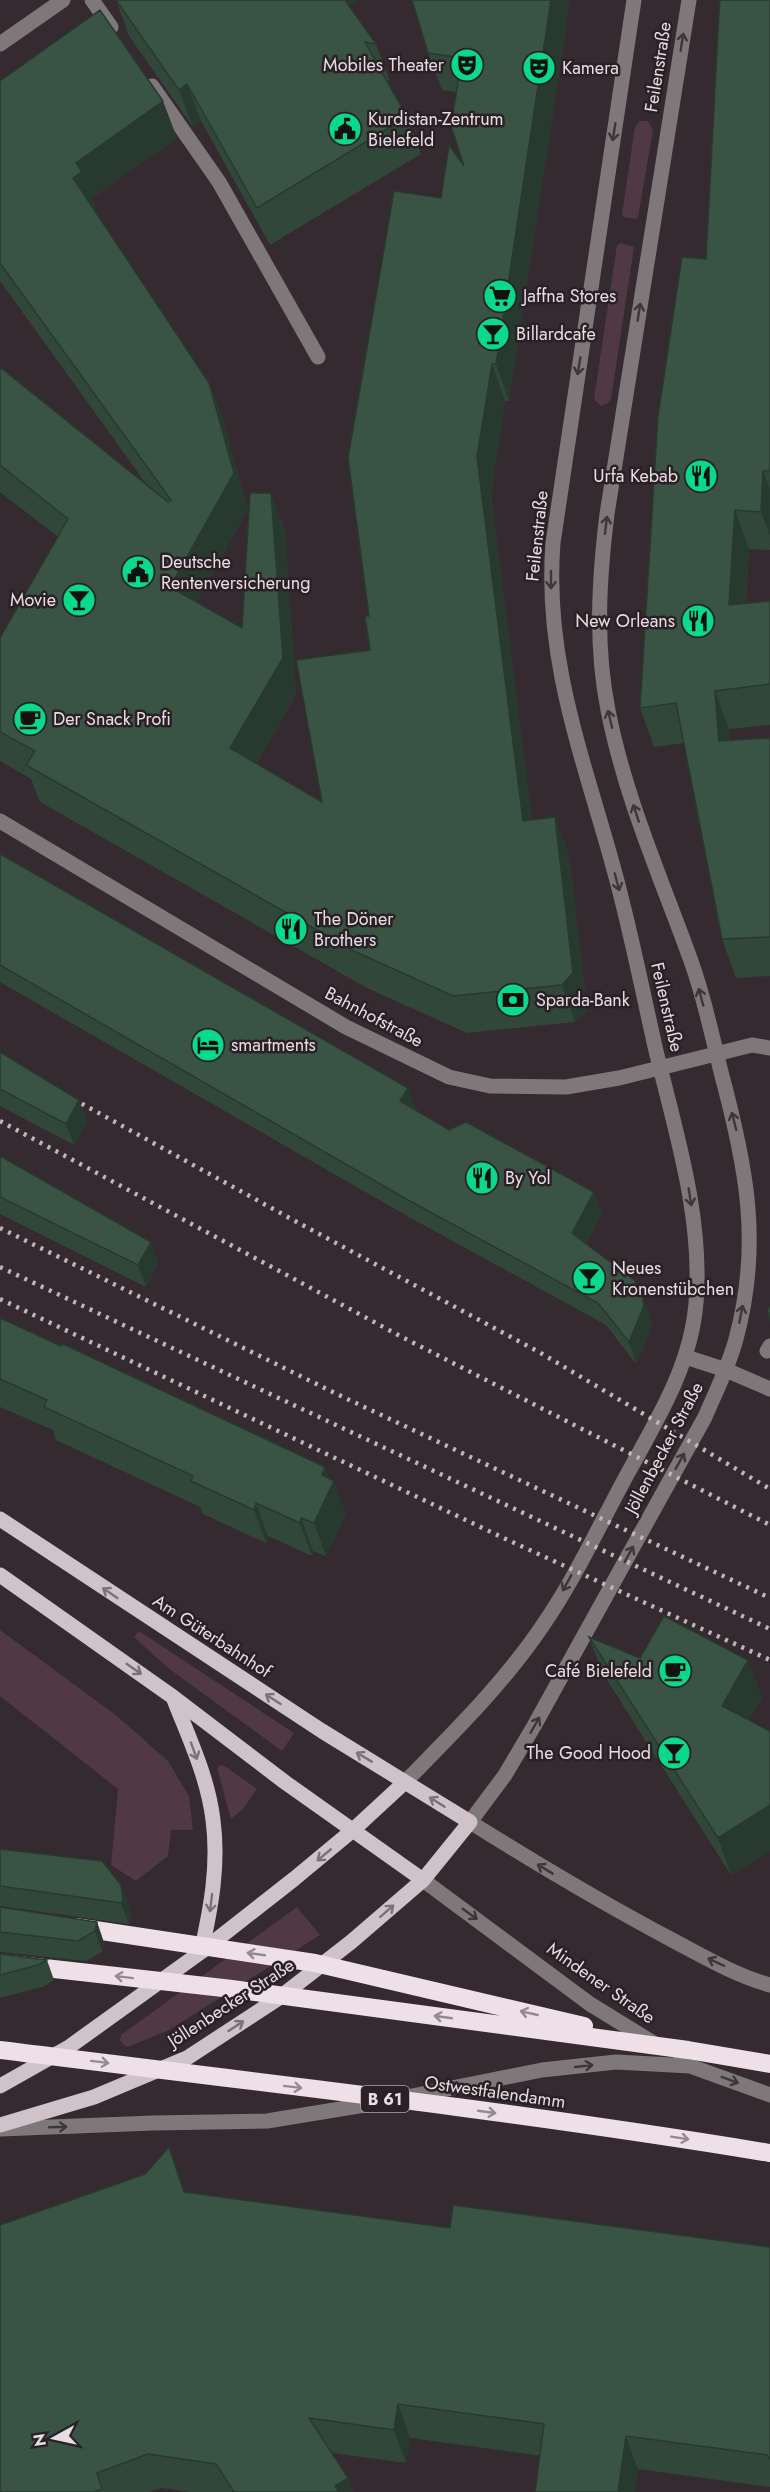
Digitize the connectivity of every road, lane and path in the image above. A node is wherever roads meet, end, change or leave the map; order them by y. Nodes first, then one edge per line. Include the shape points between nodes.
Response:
1 (63, 0) edge
2 (92, 0) edge
3 (634, 0) edge
4 (688, 0) edge
5 (122, 42) edge
6 (0, 44) edge
7 (142, 71) edge
8 (318, 357) dead end
9 (0, 821) edge
10 (770, 1048) edge
11 (717, 1053) junction
12 (661, 1068) junction
13 (686, 1357) junction
14 (726, 1370) junction
15 (770, 1389) edge
16 (0, 1519) edge
17 (0, 1575) edge
18 (173, 1697) junction
19 (405, 1782) junction
20 (470, 1822) junction
21 (353, 1830) junction
22 (423, 1880) junction
23 (58, 1925) edge
24 (201, 1952) junction
25 (0, 1963) edge
26 (770, 1985) edge
27 (0, 2050) edge
28 (689, 2058) junction
29 (770, 2064) edge
30 (0, 2086) edge
31 (770, 2095) edge
32 (0, 2127) edge
33 (770, 2153) edge

1 - 6 street
2 - 5 street
3 -> 12 street, Feilenstraße via 553,543 551,585 554,630 568,709 621,896
11 -> 4 street, Feilenstraße via 688,953 624,776 608,710 599,618 607,514
7 - 8 street via 219,182
9 - 12 street, Bahnhofstraße via 346,1027 449,1077 490,1086 566,1088
10 - 11 street, Bahnhofstraße via 752,1045
11 - 12 street, Bahnhofstraße
14 -> 11 street, Jöllenbecker Straße via 748,1281 750,1223 740,1144
12 -> 13 street, Jöllenbecker Straße via 689,1189 697,1246 696,1305
13 - 14 street
13 -> 19 street, Jöllenbecker Straße via 669,1397 543,1625 489,1694
14 - 15 street
20 -> 14 street, Jöllenbecker Straße via 505,1775 534,1726 705,1417
19 -> 16 main road, Am Güterbahnhof
17 -> 18 main road
18 - 21 main road
18 -> 24 main road via 197,1758 213,1818 214,1883
20 -> 19 main road
19 - 21 main road, Jöllenbecker Straße
20 - 22 main road, Jöllenbecker Straße
26 -> 20 street via 655,1931
21 - 22 main road
21 -> 24 main road, Jöllenbecker Straße
22 -> 28 street, Mindener Straße via 590,2004
32 -> 22 main road, Jöllenbecker Straße via 94,2097 187,2058 279,1998
28 -> 23 highway via 315,1963
24 - 30 main road, Jöllenbecker Straße via 69,2047
28 -> 25 highway via 232,1989
27 -> 33 highway, Ostwestfalendamm / B 61 via 473,2110
28 - 29 highway
28 -> 31 street, Mindener Straße
32 -> 28 street via 267,2121 542,2070

